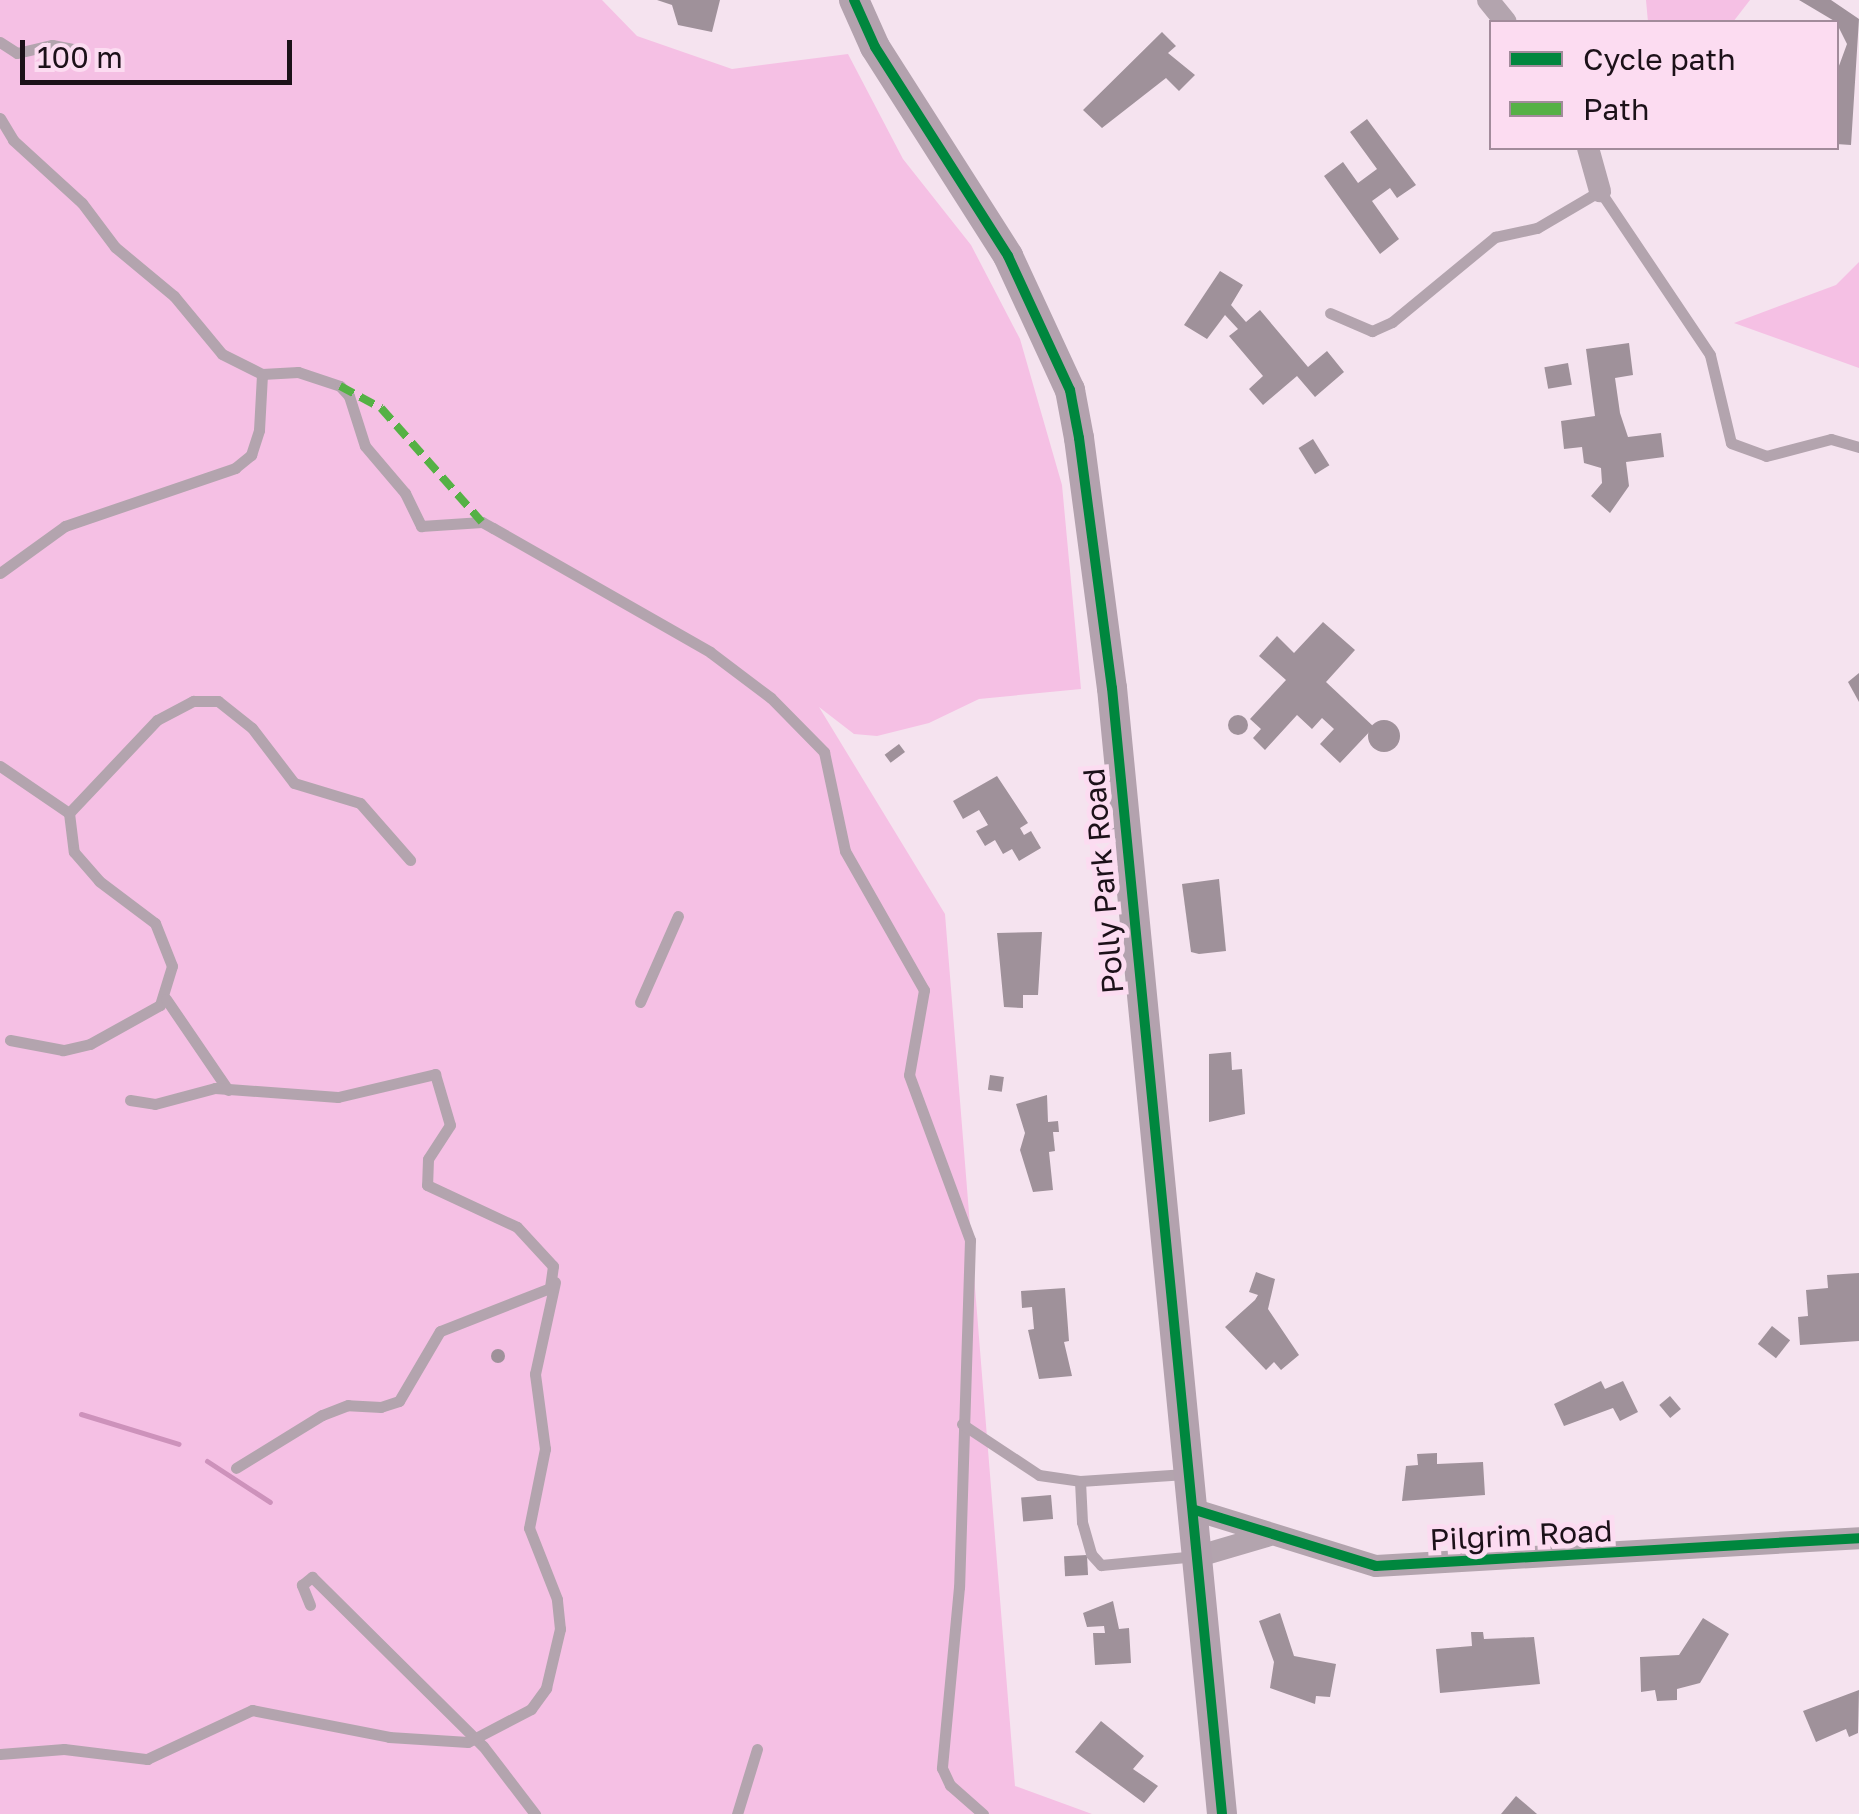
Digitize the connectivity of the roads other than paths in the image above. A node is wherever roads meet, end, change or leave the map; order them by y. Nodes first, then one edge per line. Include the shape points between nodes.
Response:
1 (854, 0) edge
2 (1488, 0) edge
3 (1504, 20) edge
4 (0, 42) edge
5 (73, 49) dead end
6 (0, 118) edge
7 (1589, 150) edge
8 (1600, 192) junction
9 (1330, 313) dead end
10 (262, 374) junction
11 (1859, 447) edge
12 (0, 573) edge
13 (0, 766) edge
14 (69, 813) junction
15 (410, 860) dead end
16 (678, 916) dead end
17 (166, 998) junction
18 (640, 1002) dead end
19 (10, 1040) dead end
20 (228, 1090) junction
21 (130, 1100) dead end
22 (555, 1282) junction
23 (962, 1424) junction
24 (236, 1468) dead end
25 (1190, 1474) junction
26 (1080, 1481) junction
27 (1195, 1510) junction
28 (1266, 1536) junction
29 (1859, 1538) edge
30 (1199, 1556) junction
31 (310, 1605) dead end
32 (474, 1738) junction
33 (756, 1748) dead end
34 (0, 1754) edge
35 (534, 1814) edge
36 (737, 1814) edge
37 (983, 1814) edge
38 (1222, 1814) edge

1 - 25 street, Polly Park Road via 875,47 1008,256 1070,390 1112,688 1153,1158
2 - 3 street
4 - 5 lane via 17,54 52,45
6 - 10 lane via 13,140 82,203 115,247 174,296 222,354
7 - 8 street
8 - 9 lane via 1537,228 1495,236 1392,322 1372,331
8 - 11 lane via 1710,355 1730,444 1766,456 1832,438
10 - 12 lane via 259,430 251,455 235,468 65,526
10 - 23 lane via 298,372 340,386 365,446 405,493 421,526 482,522 710,652 771,698 824,752 845,852 924,990 909,1075 970,1240
13 - 14 lane
14 - 15 lane via 157,720 193,702 218,701 252,728 294,783 360,803
14 - 17 lane via 74,852 83,864 162,932 172,966
16 - 18 lane
17 - 19 lane via 80,1048
17 - 20 lane
20 - 21 lane via 155,1104
20 - 22 lane via 338,1097 436,1074 450,1125 428,1159 428,1184 532,1237 550,1257
22 - 24 lane via 440,1331 399,1401 381,1408 348,1404
22 - 32 lane via 534,1374 545,1449 530,1528 557,1600 560,1629 541,1698
23 - 26 lane via 1039,1474
23 - 37 lane via 958,1587 942,1768 950,1785
25 - 26 lane
25 - 27 street, Polly Park Road
26 - 30 lane via 1082,1522 1090,1554 1101,1565
27 - 28 street, Pilgrim Road
27 - 30 street, Polly Park Road
28 - 29 street, Pilgrim Road via 1376,1566
28 - 30 street
30 - 38 street, Polly Park Road
31 - 32 lane via 302,1585 312,1577
32 - 34 lane via 434,1744 252,1710 147,1759 64,1748
32 - 35 lane
33 - 36 lane

